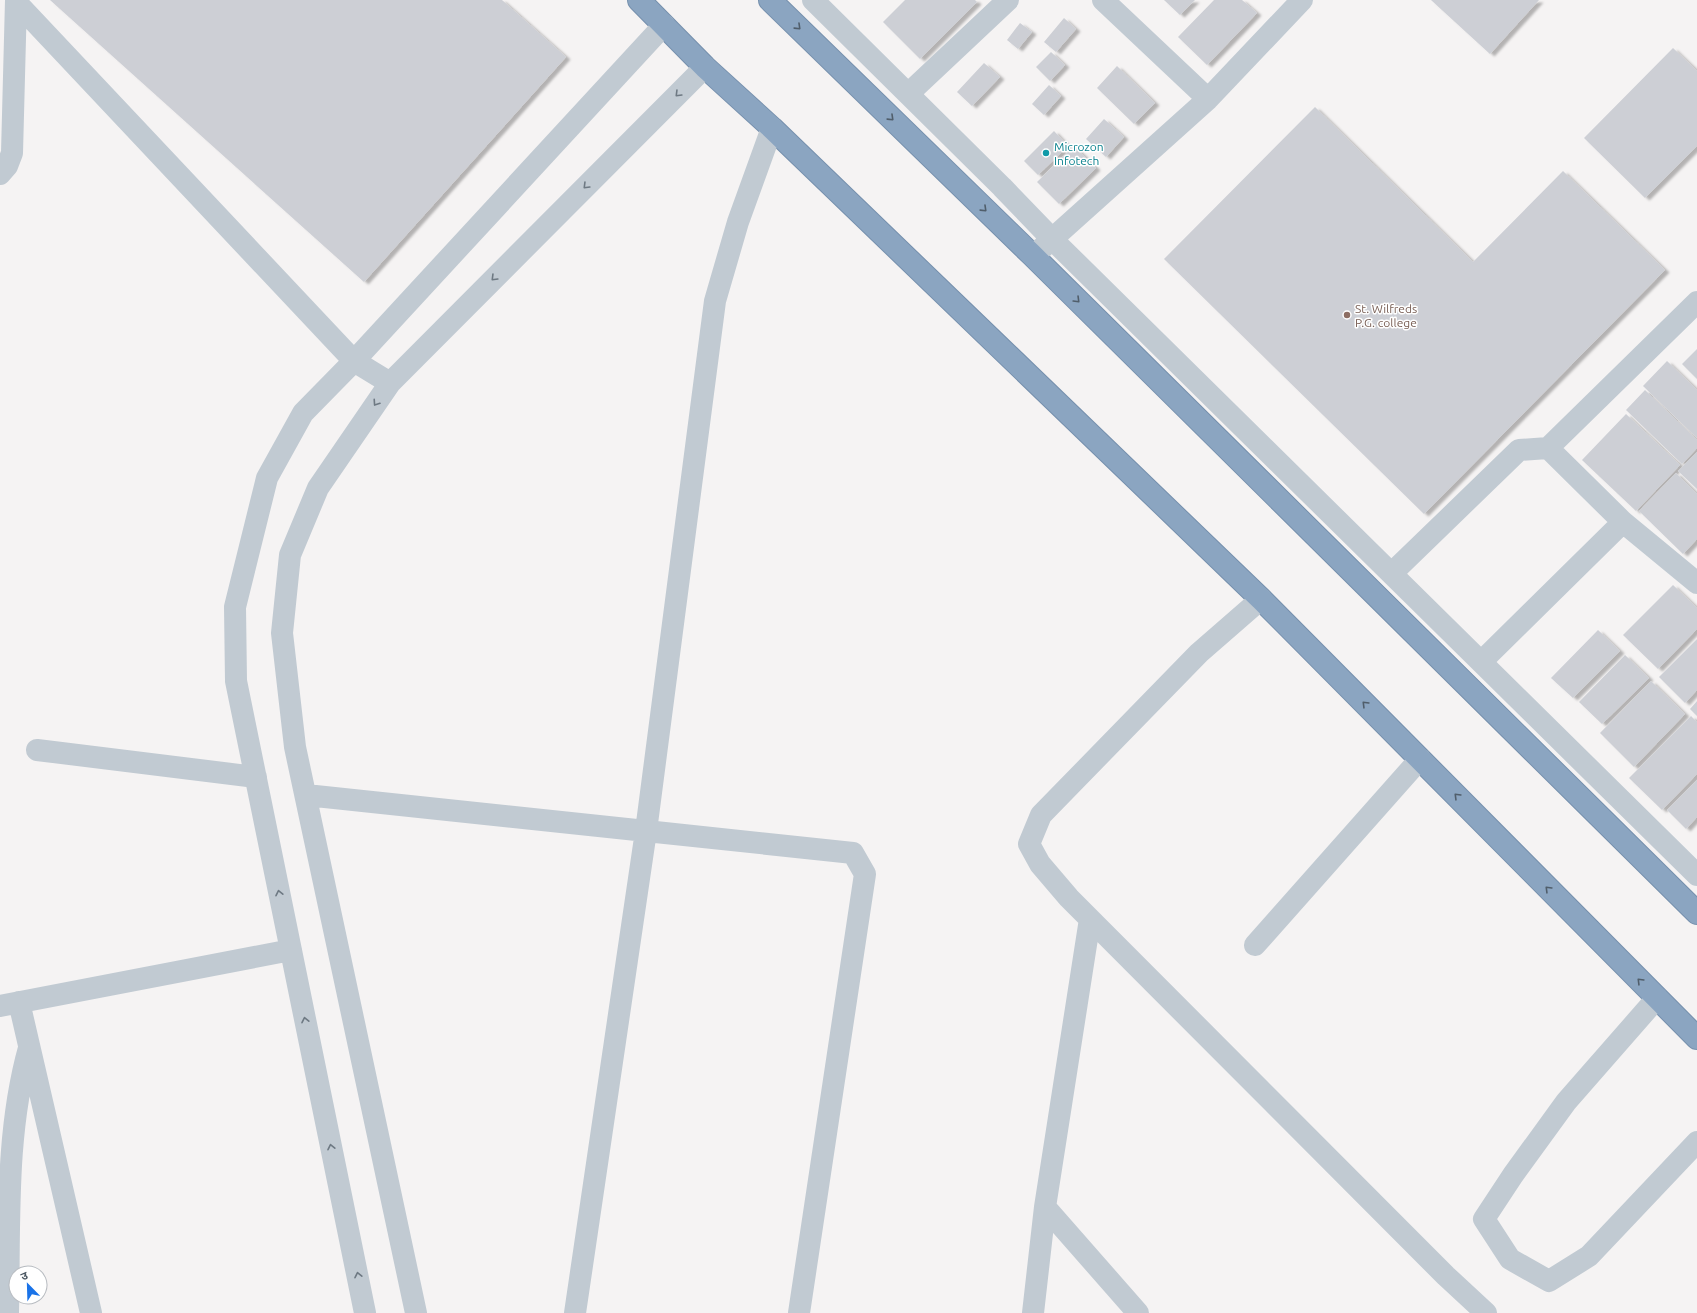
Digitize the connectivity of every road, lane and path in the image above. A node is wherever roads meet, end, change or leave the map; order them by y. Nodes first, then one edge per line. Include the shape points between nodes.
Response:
1 (639, 0) edge
2 (770, 0) edge
3 (813, 0) edge
4 (1008, 0) edge
5 (1102, 0) edge
6 (1302, 0) edge
7 (16, 1) edge
8 (664, 25) junction
9 (705, 67) junction
10 (908, 94) junction
11 (1208, 99) junction
12 (772, 128) junction
13 (0, 174) edge
14 (1053, 240) junction
15 (1032, 255) junction
16 (1693, 314) edge
17 (354, 361) junction
18 (390, 383) junction
19 (1548, 448) junction
20 (1623, 522) junction
21 (1392, 573) junction
22 (1695, 576) edge
23 (1262, 599) junction
24 (1481, 662) junction
25 (37, 750) dead end
26 (1420, 759) junction
27 (256, 777) junction
28 (306, 795) junction
29 (646, 831) junction
30 (1697, 875) edge
31 (1697, 913) edge
32 (1090, 919) junction
33 (1255, 945) dead end
34 (291, 950) junction
35 (1657, 998) junction
36 (10, 1004) edge
37 (1697, 1038) edge
38 (30, 1044) junction
39 (1697, 1142) edge
40 (1045, 1207) junction
41 (8, 1313) edge
42 (91, 1313) edge
43 (365, 1313) edge
44 (416, 1313) edge
45 (574, 1313) edge
46 (799, 1313) edge
47 (1033, 1313) edge
48 (1138, 1313) edge
49 (1486, 1313) edge

1 - 8 highway
2 -> 15 highway
3 - 10 street
4 - 10 street
5 - 11 street
6 - 11 street
7 - 13 street via 12,153 7,166
7 - 17 street
8 - 9 highway
8 - 17 street
9 - 12 highway
9 -> 18 street
10 - 14 street
11 - 14 street
12 - 23 highway
12 - 29 street via 738,222 715,301
14 - 15 street
14 - 21 street
15 -> 31 highway
16 - 19 street
17 - 18 street
17 - 27 street via 303,413 267,478 248,547 235,607 236,681
18 -> 28 street via 318,488 290,555 282,633 295,748
19 - 20 street
19 - 21 street via 1519,450
20 - 22 street
20 - 24 street
21 - 24 street
26 -> 23 highway
23 - 32 street via 1199,652 1041,815 1029,844 1040,864
24 - 30 street
25 - 27 street
26 - 33 street
35 -> 26 highway
34 -> 27 street
28 - 29 street
28 - 44 street
29 - 45 street
29 - 46 street via 854,853 865,874
32 - 40 street
32 - 49 street
34 - 36 street
43 -> 34 street
35 - 37 highway
35 - 39 street via 1566,1102 1484,1220 1510,1259 1549,1281 1589,1256
36 - 38 street
38 - 41 street via 21,1076 12,1138
38 - 42 street
40 - 47 street
40 - 48 street

